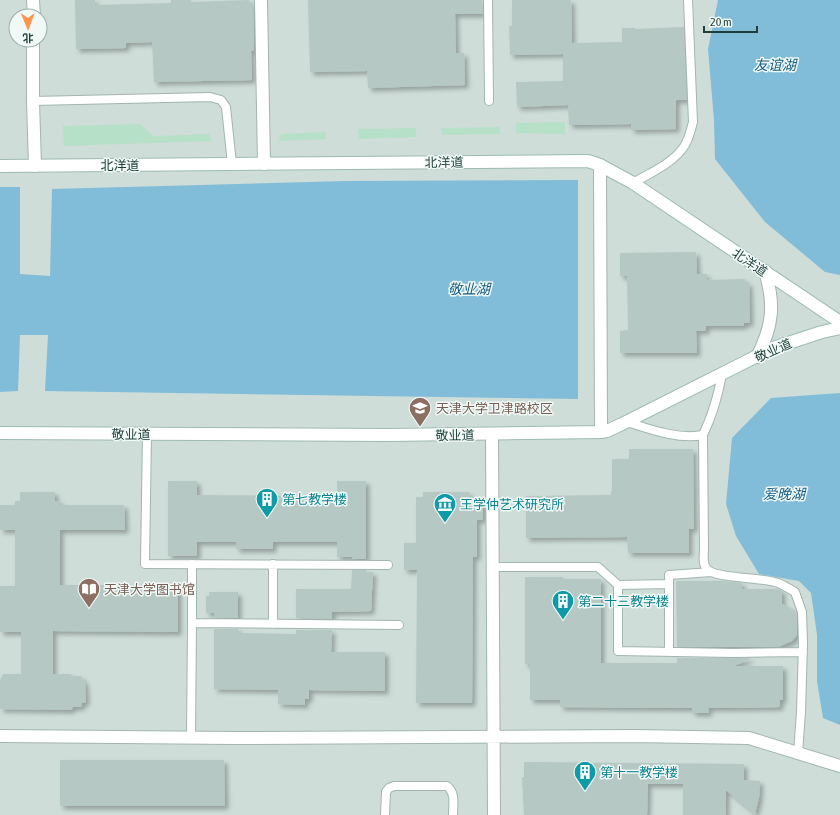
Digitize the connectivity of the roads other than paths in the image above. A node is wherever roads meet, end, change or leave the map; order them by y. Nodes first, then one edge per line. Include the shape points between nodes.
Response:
1 (261, 0) edge
2 (488, 0) edge
3 (688, 0) edge
4 (33, 48) edge
5 (33, 101) junction
6 (489, 101) dead end
7 (232, 164) junction
8 (264, 164) junction
9 (600, 165) junction
10 (0, 166) edge
11 (35, 166) junction
12 (633, 183) junction
13 (764, 271) junction
14 (840, 322) edge
15 (840, 328) edge
16 (757, 357) junction
17 (722, 374) junction
18 (627, 422) junction
19 (601, 432) junction
20 (0, 433) edge
21 (147, 434) junction
22 (492, 434) junction
23 (703, 435) junction
24 (192, 564) junction
25 (273, 564) junction
26 (388, 565) dead end
27 (494, 567) junction
28 (711, 572) junction
29 (669, 584) junction
30 (618, 585) junction
31 (192, 623) junction
32 (273, 624) junction
33 (399, 625) dead end
34 (669, 652) junction
35 (802, 652) junction
36 (0, 736) edge
37 (495, 736) junction
38 (191, 737) junction
39 (798, 753) junction
40 (840, 766) edge
41 (385, 815) edge
42 (453, 815) edge
43 (494, 815) edge

1 - 8 street
2 - 6 lane
3 - 12 lane via 693,122 690,133 679,153
4 - 5 street
5 - 7 lane via 210,97 221,100 226,107
5 - 11 street
7 - 8 street, 北洋道
7 - 11 street, 北洋道
8 - 9 street, 北洋道 via 588,161
9 - 12 street, 北洋道
9 - 19 street
10 - 11 street, 北洋道
12 - 13 street, 北洋道
13 - 14 street, 北洋道
13 - 16 street via 770,291 771,311 767,334
15 - 16 street, 敬业道 via 773,348
16 - 17 street, 敬业道
17 - 18 street, 敬业道
17 - 23 lane via 718,398
18 - 19 street, 敬业道
18 - 23 lane via 668,434
19 - 22 street, 敬业道
20 - 21 street, 敬业道
21 - 22 street, 敬业道
21 - 24 lane via 145,564
22 - 27 street
23 - 28 lane via 704,565
24 - 25 lane
24 - 31 lane
25 - 26 lane
25 - 32 lane
27 - 30 lane via 598,567
27 - 37 street
28 - 29 lane via 669,574
28 - 35 lane via 778,583 795,592 802,612
29 - 30 lane
29 - 34 lane
30 - 34 lane via 618,651
31 - 32 lane
31 - 38 lane
32 - 33 lane
34 - 35 lane
35 - 39 lane
36 - 38 street
37 - 38 street
37 - 39 street via 749,738
37 - 43 street
39 - 40 street
41 - 42 lane via 386,792 394,786 447,786 452,790

